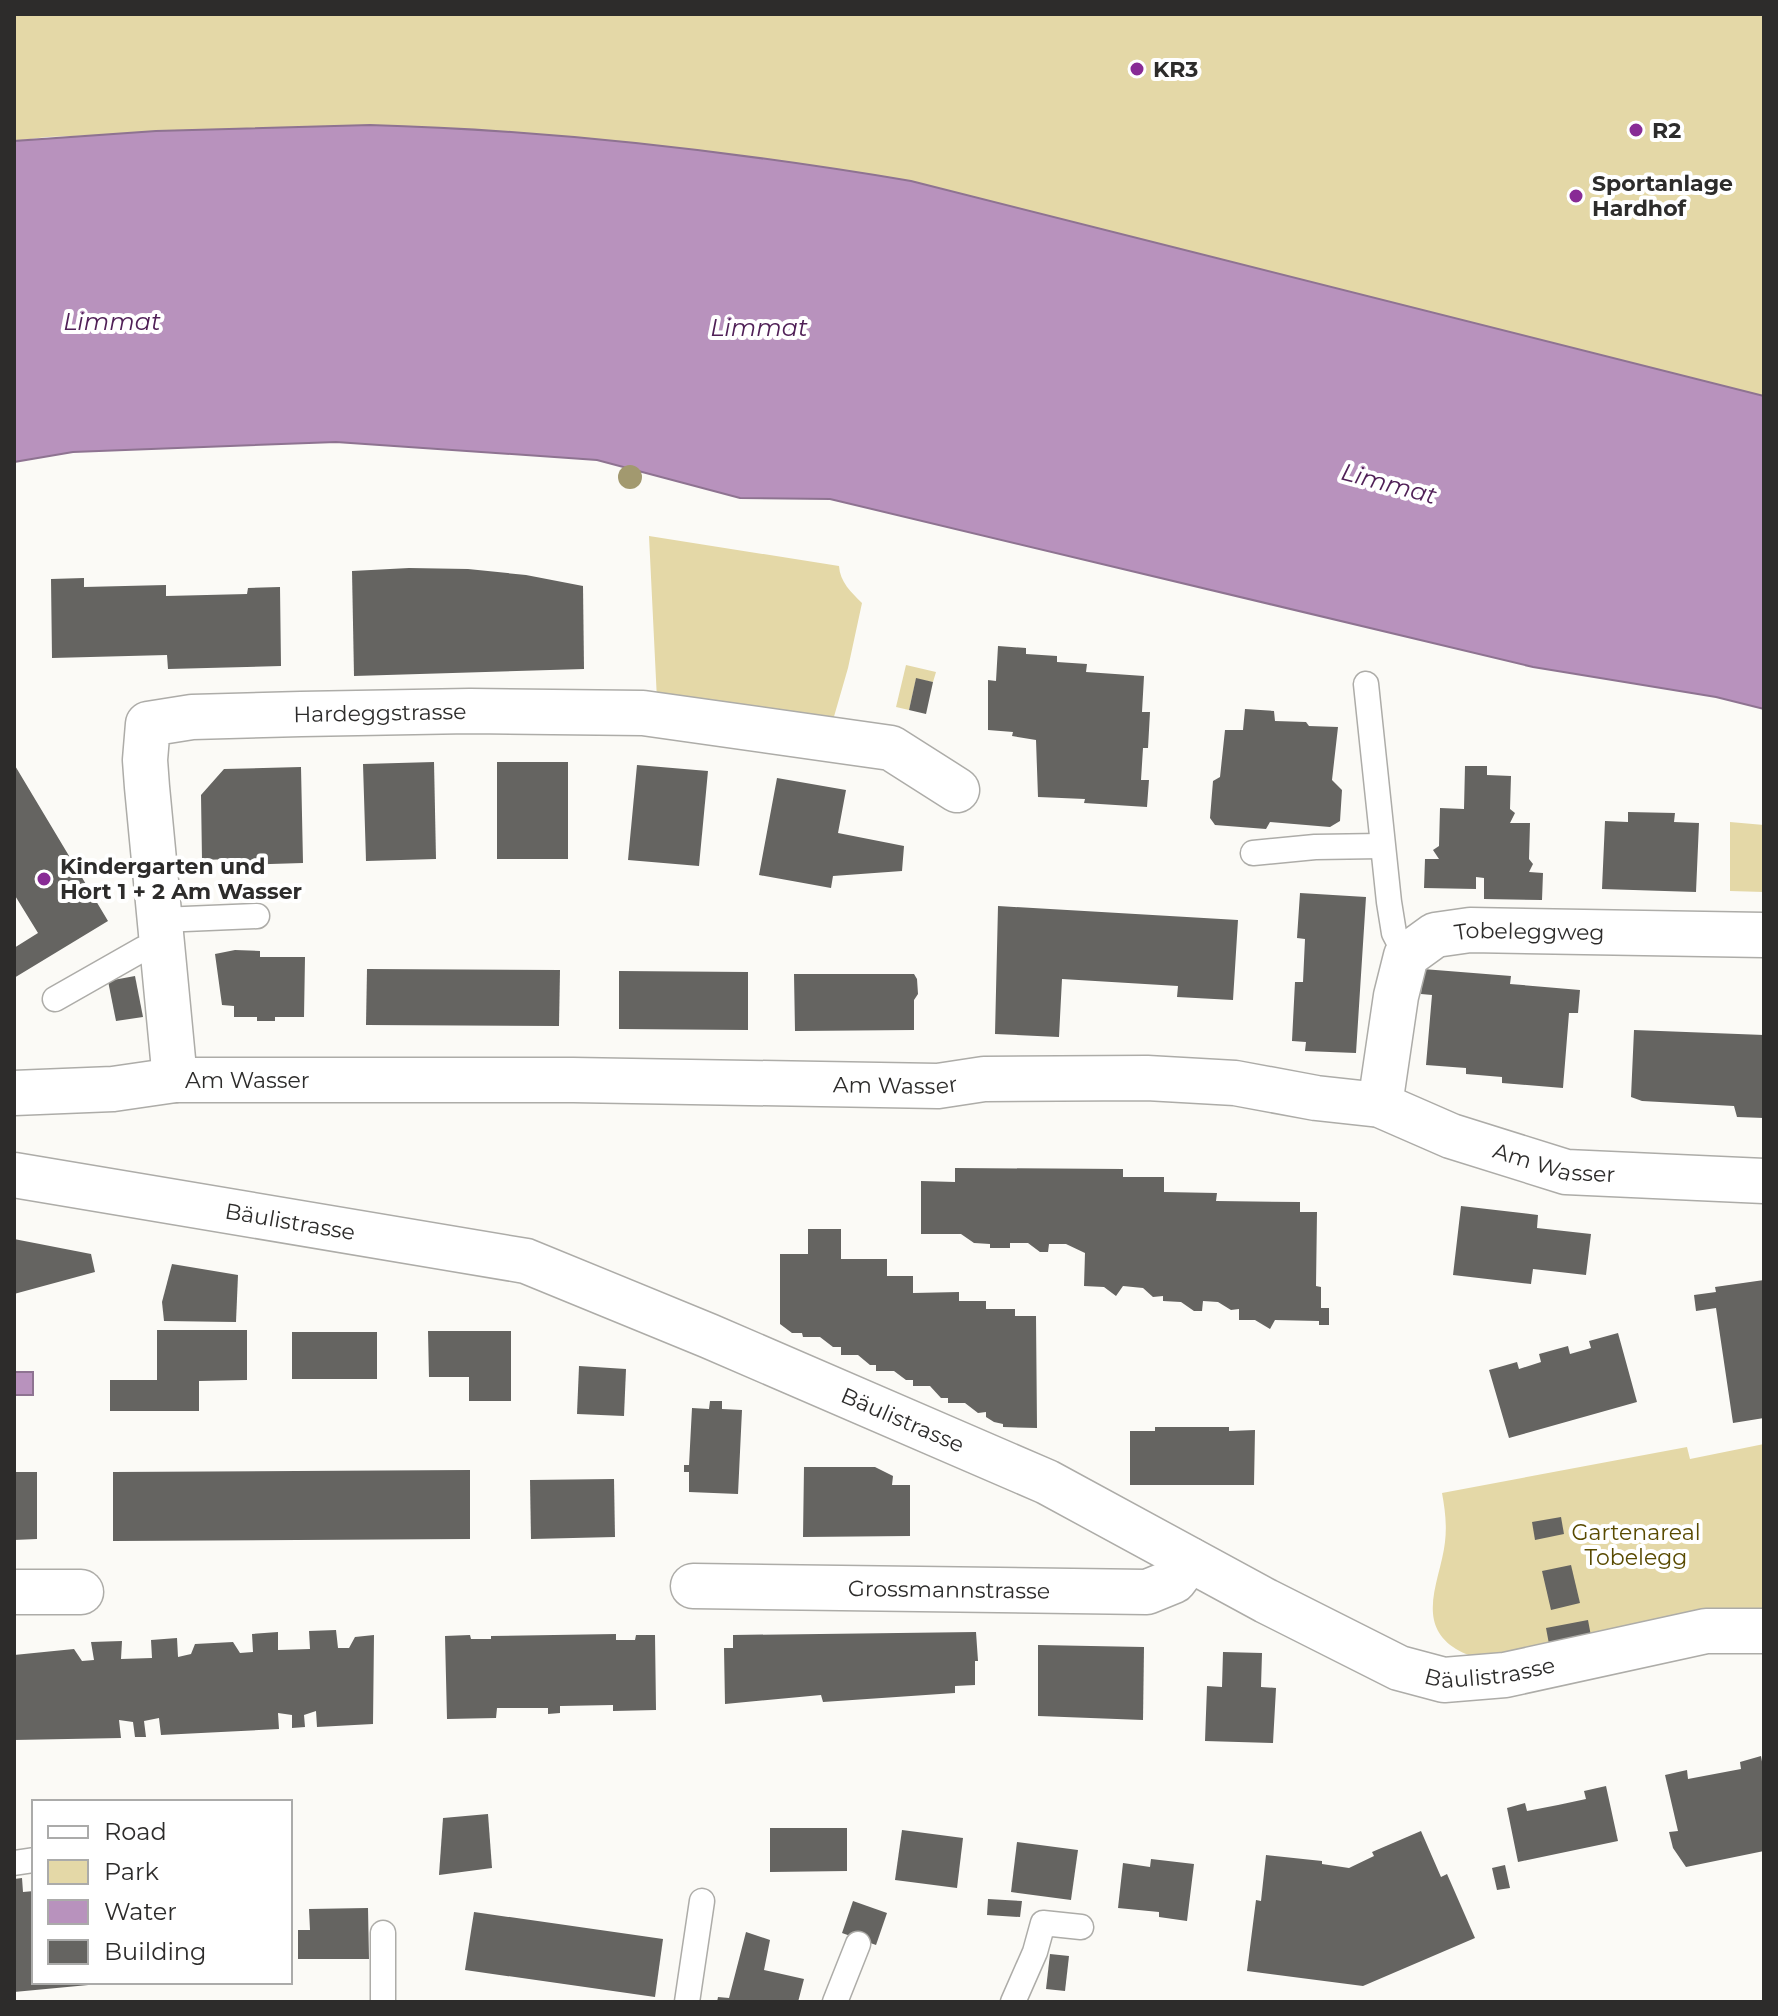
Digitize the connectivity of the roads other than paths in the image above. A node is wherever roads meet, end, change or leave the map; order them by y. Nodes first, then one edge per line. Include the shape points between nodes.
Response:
1 (1366, 684) dead end
2 (957, 790) dead end
3 (1381, 846) junction
4 (1253, 853) dead end
5 (257, 916) dead end
6 (162, 932) junction
7 (1764, 935) edge
8 (1406, 956) junction
9 (55, 999) dead end
10 (175, 1080) junction
11 (14, 1093) edge
12 (1380, 1105) junction
13 (14, 1175) edge
14 (1764, 1181) edge
15 (1190, 1560) junction
16 (693, 1586) dead end
17 (14, 1592) edge
18 (81, 1592) dead end
19 (1764, 1631) edge
20 (702, 1901) dead end
21 (1081, 1927) dead end
22 (383, 1933) dead end
23 (858, 1944) dead end
24 (383, 2002) edge
25 (687, 2002) edge
26 (835, 2002) edge
27 (1013, 2002) edge

1 - 3 lane
2 - 6 street, Hardeggstrasse via 891,748 643,713 270,715 148,724 145,760
3 - 4 lane
3 - 8 lane via 1394,933
5 - 6 lane
6 - 9 lane via 143,949
6 - 10 street, Hardeggstrasse
7 - 8 street, Tobeleggweg via 1470,930 1435,935
8 - 12 street
10 - 11 street, Am Wasser
10 - 12 street, Am Wasser via 938,1086 984,1079 1147,1078 1235,1083
12 - 14 street, Am Wasser via 1451,1136 1566,1172
13 - 15 street, Bäulistrasse via 526,1261 1047,1482
15 - 16 street, Grossmannstrasse via 1174,1581 1147,1592
15 - 19 street, Bäulistrasse via 1367,1653 1444,1680 1505,1675 1706,1631
17 - 18 street
20 - 25 lane
21 - 27 lane via 1043,1923
22 - 24 lane
23 - 26 lane

